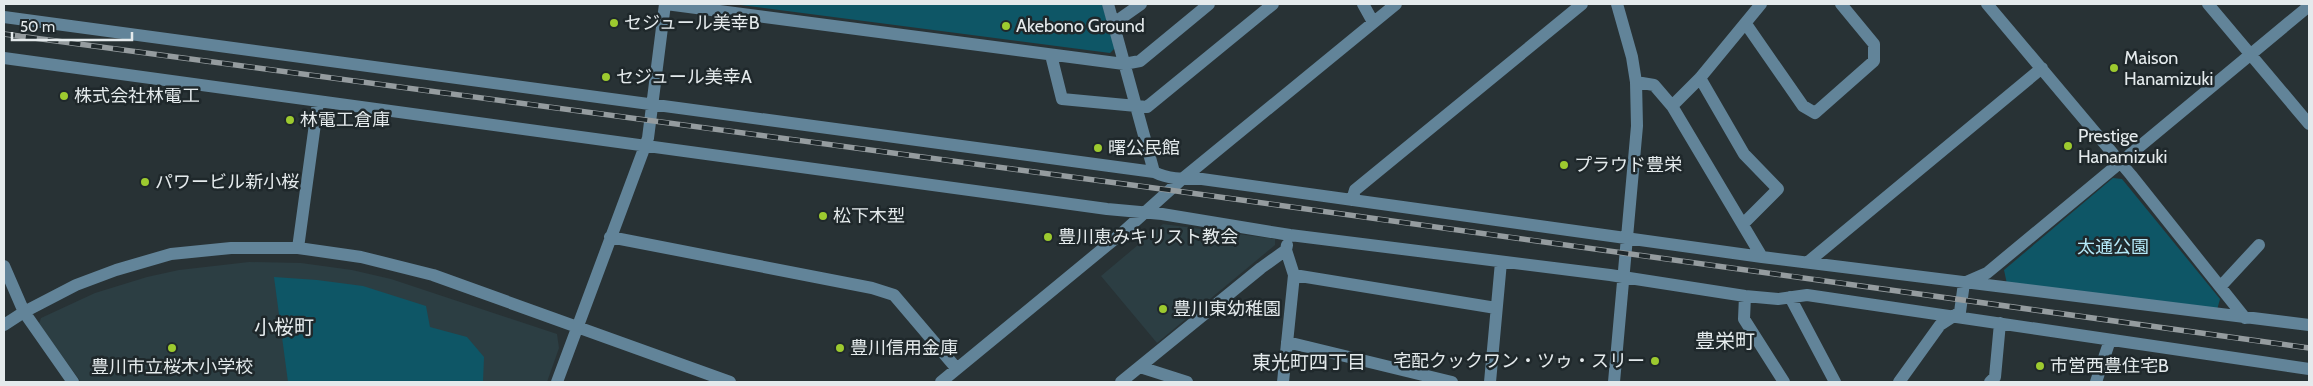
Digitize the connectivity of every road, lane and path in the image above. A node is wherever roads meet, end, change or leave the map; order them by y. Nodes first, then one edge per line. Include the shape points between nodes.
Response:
1 (666, 4) edge
2 (1108, 4) edge
3 (1141, 4) edge
4 (1209, 4) edge
5 (1273, 4) edge
6 (1363, 4) edge
7 (1396, 4) edge
8 (1582, 4) edge
9 (1617, 4) edge
10 (1761, 4) edge
11 (1841, 4) edge
12 (1987, 4) edge
13 (2208, 4) edge
14 (2309, 6) edge
15 (4, 17) edge
16 (1373, 22) junction
17 (1114, 23) junction
18 (1746, 24) junction
19 (2250, 54) junction
20 (1051, 55) junction
21 (4, 58) edge
22 (1124, 64) junction
23 (2042, 68) junction
24 (1700, 78) junction
25 (1636, 82) junction
26 (318, 102) junction
27 (652, 104) junction
28 (1672, 106) junction
29 (1136, 107) junction
30 (2309, 124) edge
31 (645, 146) junction
32 (2119, 162) junction
33 (1154, 172) junction
34 (1181, 180) junction
35 (1352, 200) junction
36 (1145, 213) junction
37 (1742, 224) junction
38 (1290, 234) junction
39 (610, 237) junction
40 (1627, 237) junction
41 (2258, 245) dead end
42 (298, 248) junction
43 (1286, 250) junction
44 (1762, 257) junction
45 (1502, 262) junction
46 (1808, 262) junction
47 (4, 266) edge
48 (1294, 275) junction
49 (1624, 277) junction
50 (1964, 283) junction
51 (2221, 286) junction
52 (1745, 296) junction
53 (1790, 297) junction
54 (1496, 308) junction
55 (24, 312) junction
56 (1952, 316) junction
57 (2245, 318) junction
58 (2000, 323) junction
59 (4, 325) edge
60 (2309, 325) edge
61 (577, 328) junction
62 (2110, 340) junction
63 (1287, 342) junction
64 (1140, 367) junction
65 (957, 369) junction
66 (2309, 369) edge
67 (1830, 381) edge
68 (72, 382) edge
69 (556, 382) edge
70 (730, 382) edge
71 (941, 382) edge
72 (1121, 382) edge
73 (1188, 382) edge
74 (1283, 382) edge
75 (1452, 382) edge
76 (1490, 382) edge
77 (1614, 382) edge
78 (1784, 382) edge
79 (1899, 382) edge
80 (1990, 382) edge
81 (2096, 382) edge

1 - 20 street
1 - 27 street
2 - 17 street
3 - 17 street
4 - 22 street via 1140,61
5 - 29 street via 1147,106
6 - 16 street
7 - 16 street
8 - 35 street via 1355,190
9 - 25 street
10 - 18 street
11 - 18 street via 1874,44 1874,61 1815,113 1803,106
12 - 23 street
13 - 19 street
14 - 19 street
15 - 27 street
16 - 34 street
17 - 22 street
18 - 24 street
19 - 30 street
19 - 32 street
20 - 22 street
20 - 29 street via 1062,99
21 - 26 street
22 - 29 street
23 - 32 street
23 - 46 street
24 - 28 street
24 - 37 street via 1744,154 1778,189
25 - 28 street via 1654,85
25 - 40 street via 1637,126
26 - 31 street
26 - 42 street
27 - 31 street
27 - 33 street
28 - 37 street
29 - 33 street
31 - 36 street
31 - 39 street
32 - 50 street via 1987,273
32 - 51 street
33 - 34 street
34 - 35 street via 1202,179
34 - 36 street
35 - 40 street
36 - 38 street
36 - 65 street
37 - 44 street
38 - 43 street
38 - 45 street
39 - 61 street
39 - 65 street via 894,295
40 - 44 street
40 - 49 street
41 - 51 street
42 - 55 street via 231,248 171,254 76,285
42 - 61 street via 361,257 433,275
43 - 48 street
43 - 64 street
44 - 46 street
45 - 49 street
45 - 54 street
46 - 50 street
47 - 55 street
48 - 54 street
48 - 63 street
49 - 52 street
49 - 77 street
50 - 56 street via 1960,312
50 - 57 street
51 - 57 street
52 - 53 street via 1778,300
52 - 78 street via 1744,319
53 - 56 street via 1807,295
53 - 67 street
54 - 76 street
55 - 59 street
55 - 68 street
56 - 58 street
56 - 79 street via 1940,325
57 - 60 street
58 - 62 street
58 - 80 street via 1995,377
61 - 69 street
61 - 70 street
62 - 66 street
62 - 81 street
63 - 74 street
63 - 75 street
64 - 72 street
64 - 73 street
65 - 71 street

